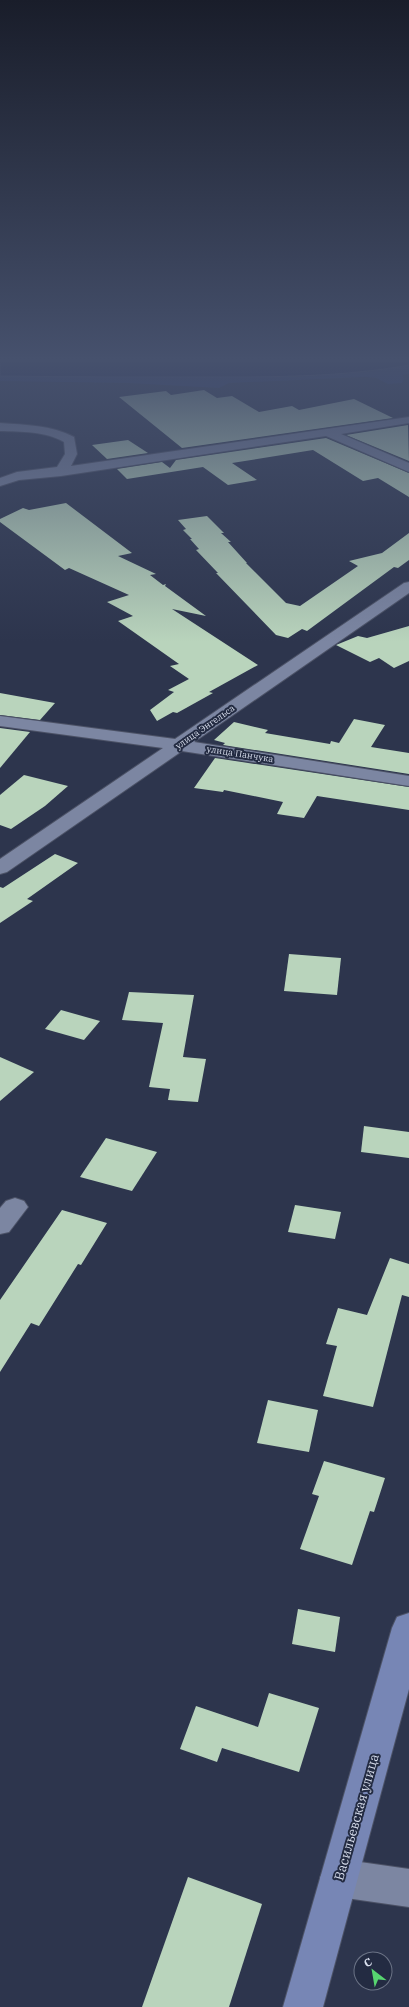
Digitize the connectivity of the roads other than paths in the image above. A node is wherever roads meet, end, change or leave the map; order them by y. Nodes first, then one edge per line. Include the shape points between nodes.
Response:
1 (71, 455) edge
2 (181, 455) edge
3 (379, 455) edge
4 (409, 468) edge
5 (61, 472) junction
6 (0, 482) edge
7 (409, 586) edge
8 (0, 721) edge
9 (180, 744) junction
10 (409, 781) edge
11 (0, 868) edge
12 (409, 1628) edge
13 (339, 1878) junction
14 (409, 1888) edge
15 (303, 2007) edge

1 - 5 street
2 - 5 street
3 - 4 street
5 - 6 street via 17,476
7 - 9 street, улица Энгельса
8 - 9 street, улица Панчука
9 - 10 street, улица Панчука
9 - 11 street, улица Энгельса
12 - 13 main road, Васильевская улица
13 - 14 street
13 - 15 main road, Васильевская улица

